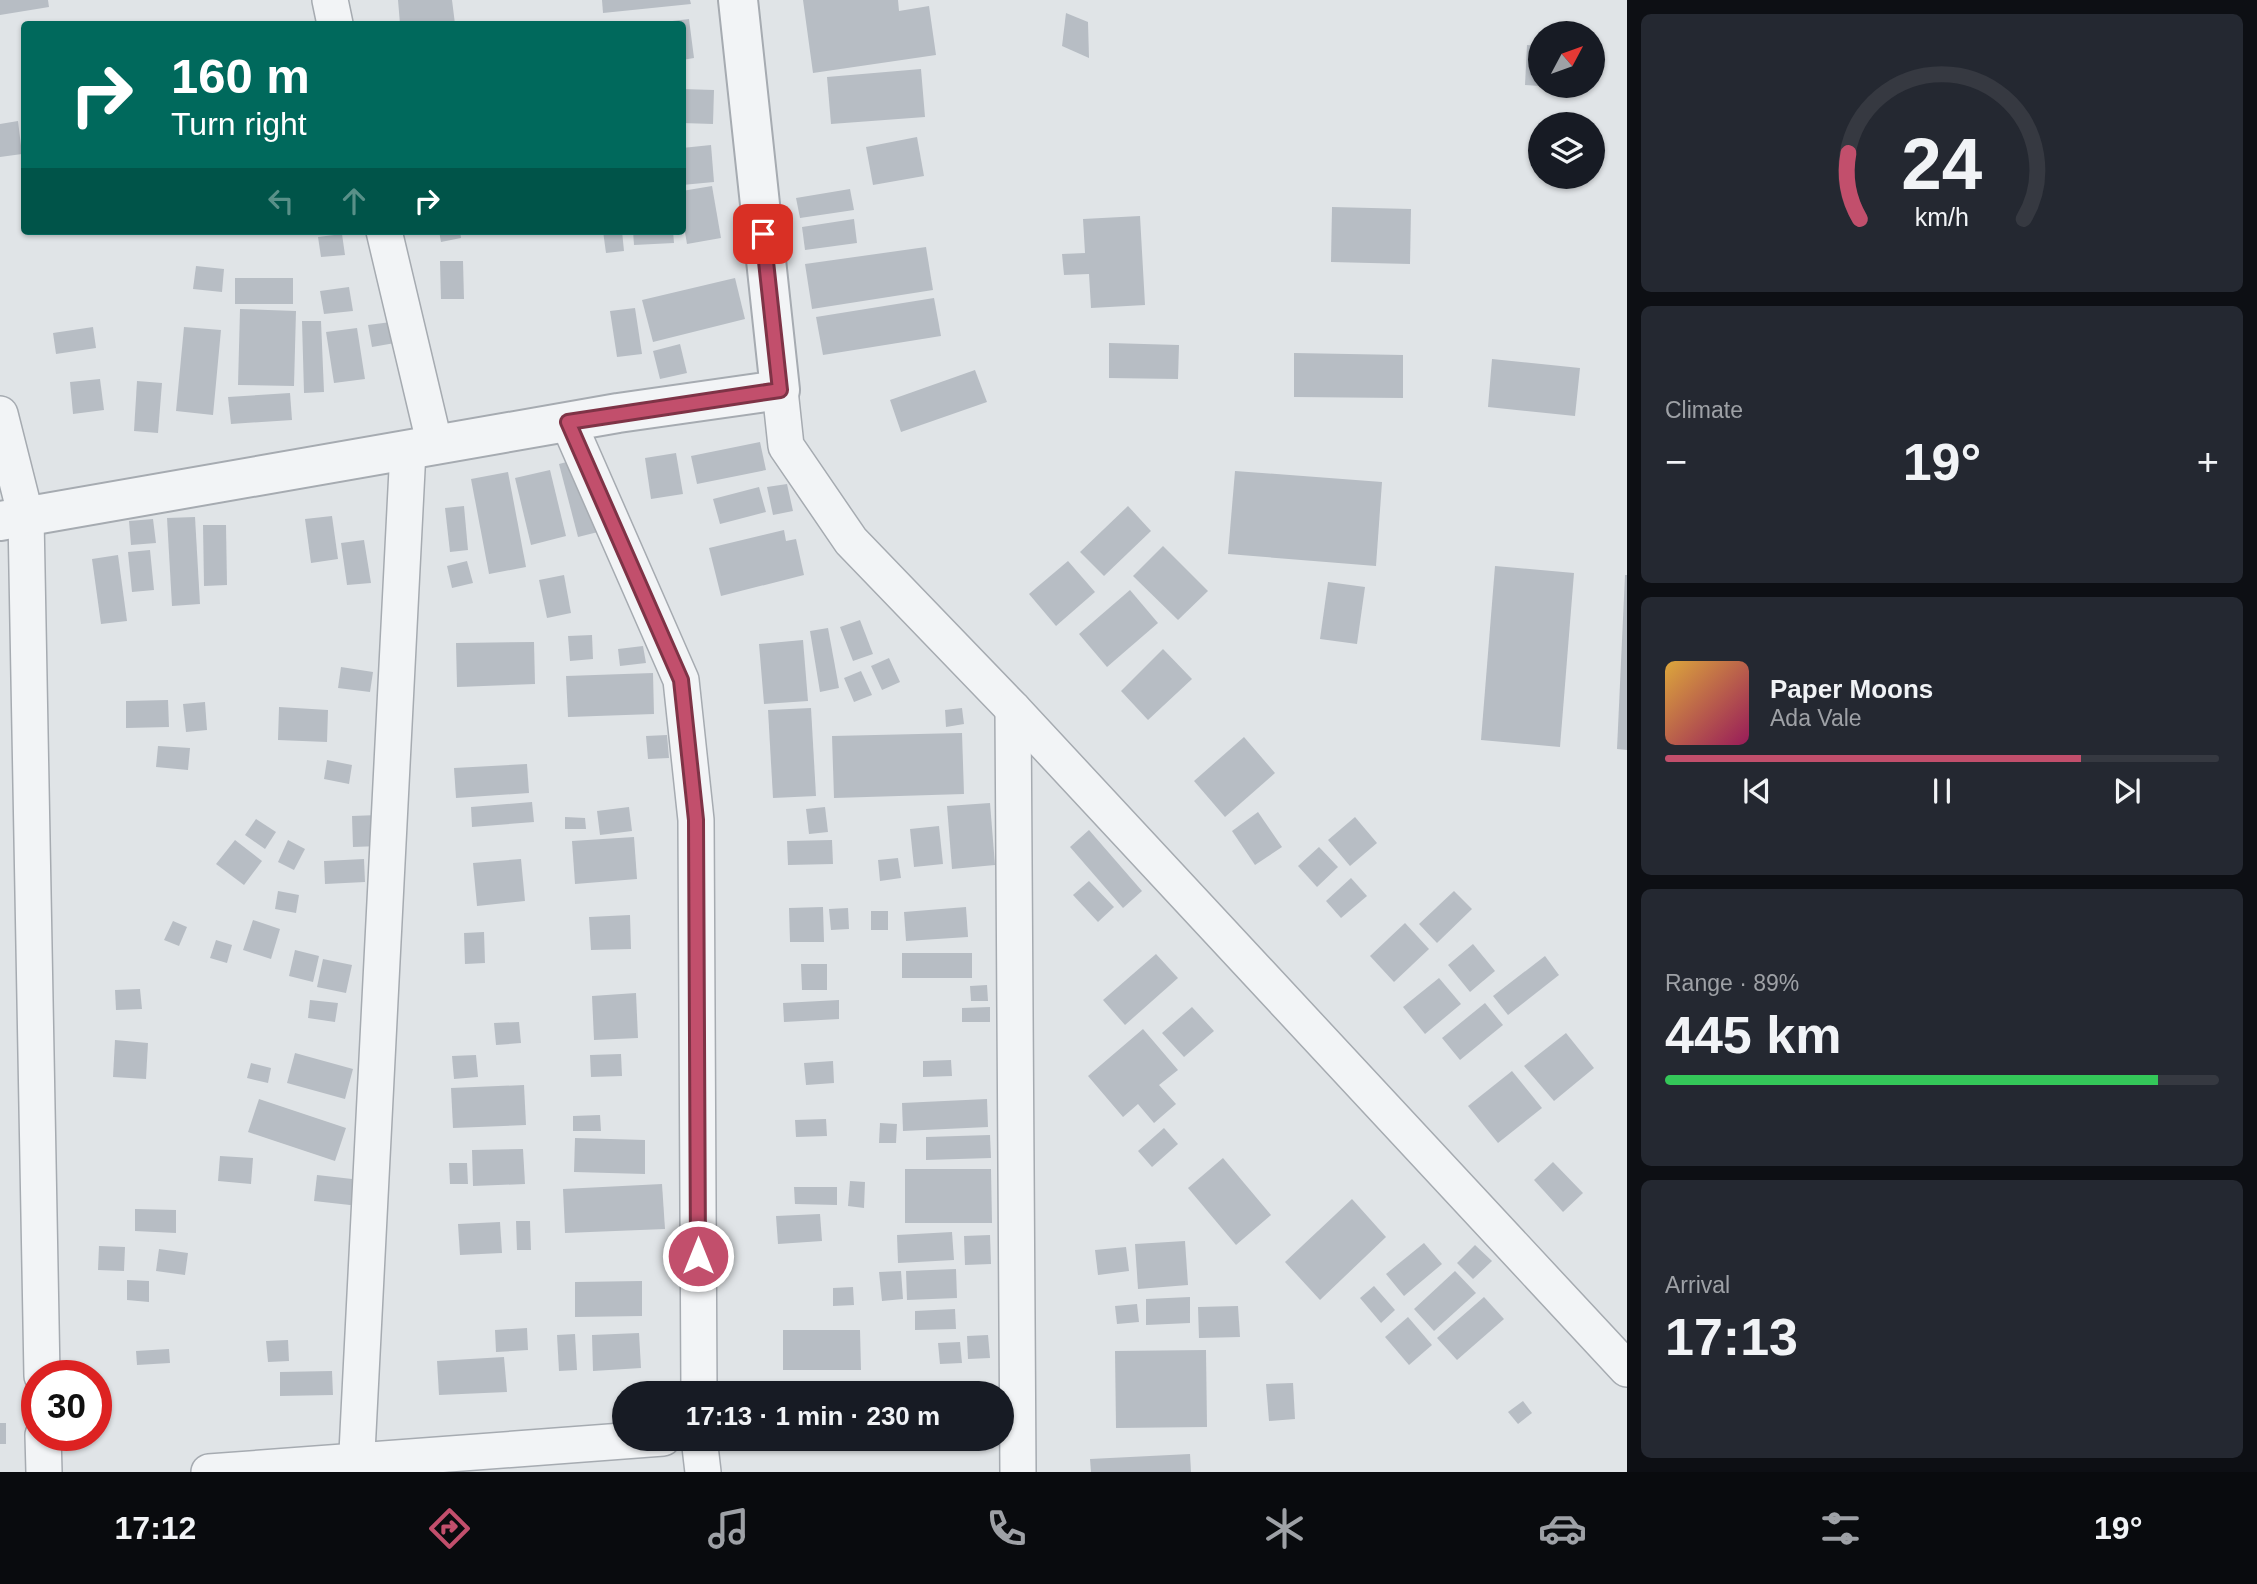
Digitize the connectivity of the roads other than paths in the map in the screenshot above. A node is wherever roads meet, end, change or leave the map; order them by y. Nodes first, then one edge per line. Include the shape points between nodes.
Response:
1 (330, 0) edge
2 (738, 0) edge
3 (334, 21) edge
4 (385, 235) edge
5 (780, 390) junction
6 (0, 414) edge
7 (568, 422) junction
8 (421, 448) junction
9 (13, 519) edge
10 (1013, 709) junction
11 (41, 1360) edge
12 (1627, 1369) edge
13 (699, 1381) edge
14 (1010, 1381) edge
15 (1014, 1442) edge
16 (612, 1443) edge
17 (43, 1451) edge
18 (701, 1451) edge
19 (356, 1467) edge
20 (44, 1472) edge
21 (209, 1472) edge
22 (703, 1472) edge
23 (1018, 1472) edge

1 - 3 street
2 - 5 street
4 - 8 street
5 - 7 street
5 - 10 street via 786,446 851,541
6 - 9 street
7 - 8 street
7 - 13 street via 681,680 696,820
8 - 9 street
8 - 19 street
9 - 11 street
10 - 12 street
10 - 14 street
15 - 23 street
16 - 19 street
17 - 20 street
18 - 22 street
19 - 21 street

